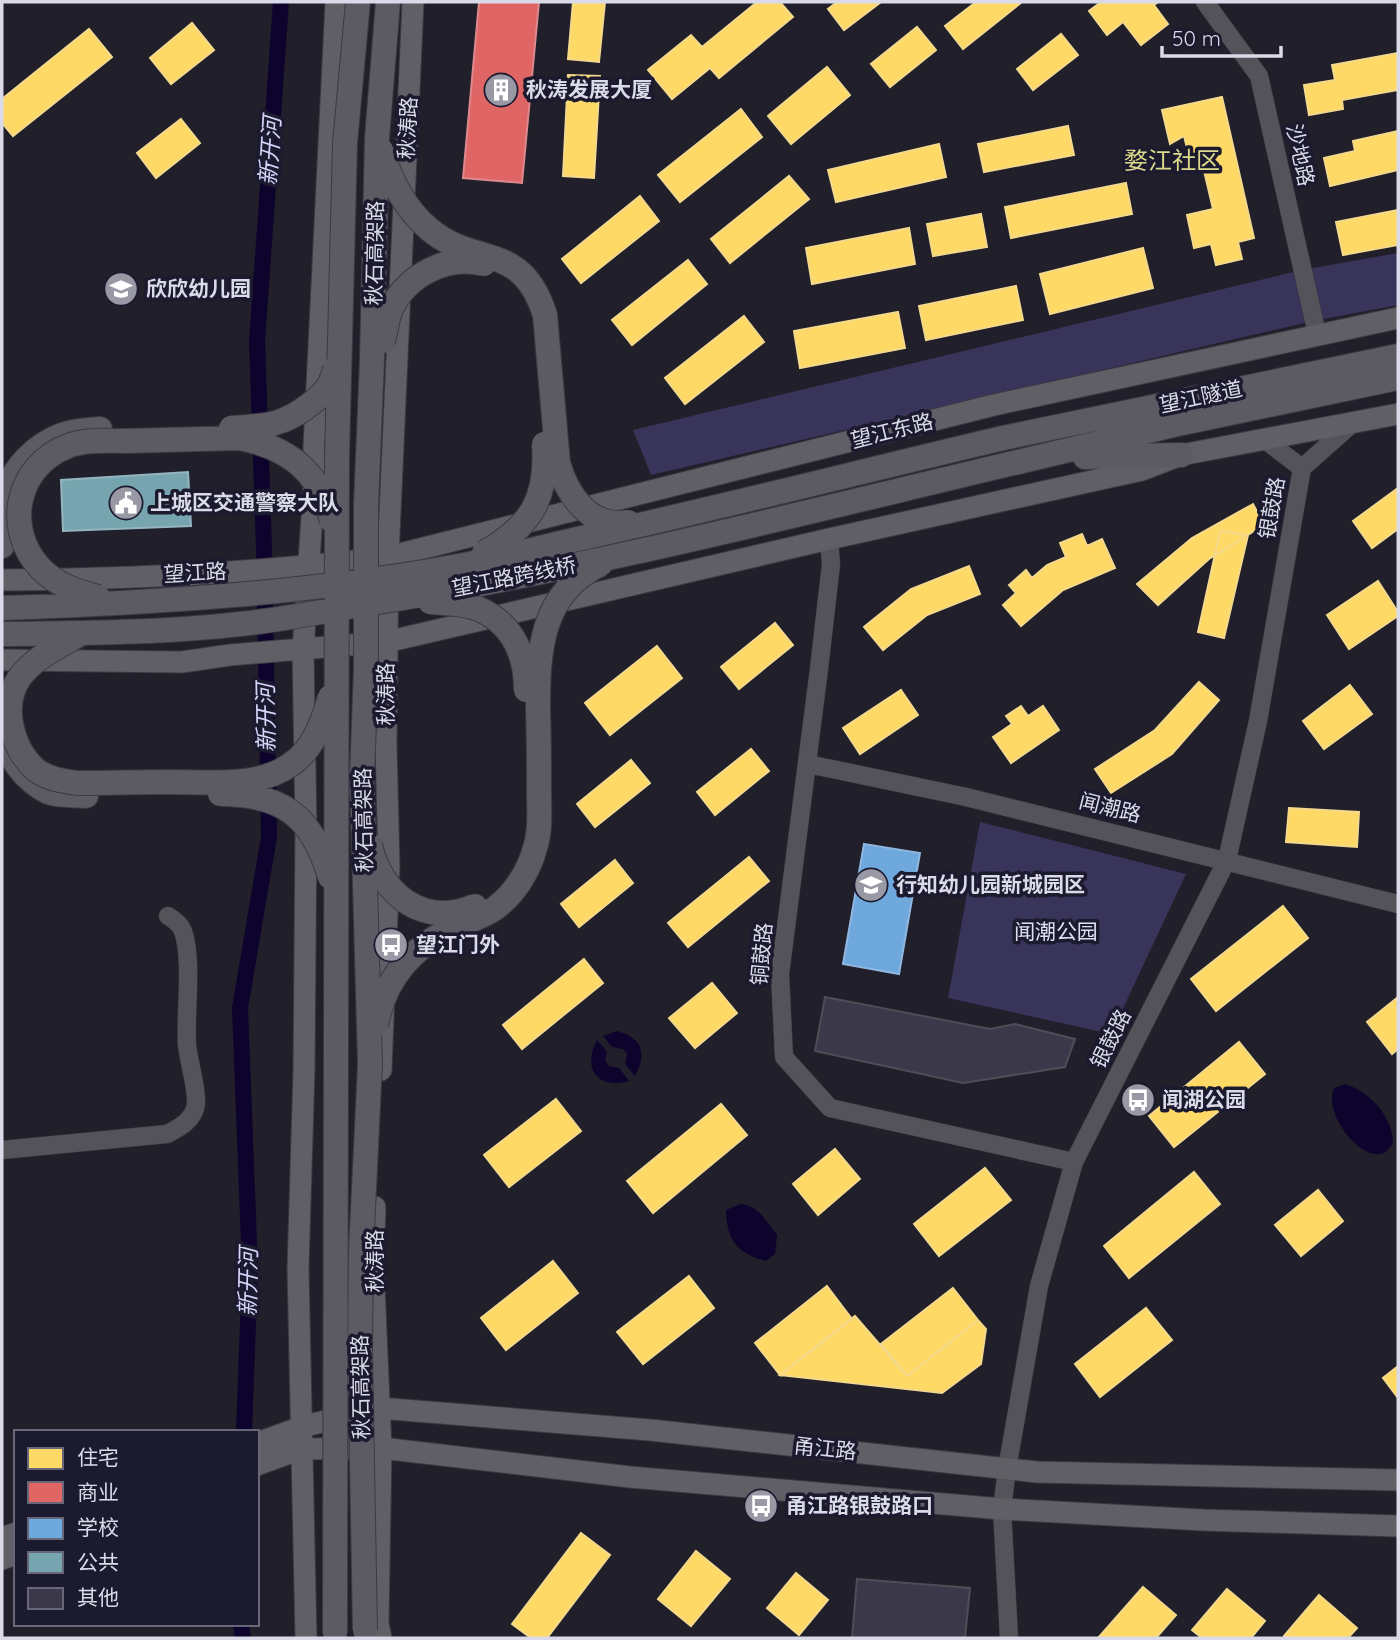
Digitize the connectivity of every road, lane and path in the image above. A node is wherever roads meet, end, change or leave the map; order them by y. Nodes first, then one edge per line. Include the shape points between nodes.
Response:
1 (336, 2) edge
2 (358, 2) edge
3 (388, 2) edge
4 (413, 2) edge
5 (1205, 2) edge
6 (377, 138) junction
7 (1398, 318) edge
8 (1317, 334) junction
9 (340, 350) junction
10 (1398, 356) edge
11 (372, 360) junction
12 (1398, 378) edge
13 (1398, 414) edge
14 (1354, 422) junction
15 (1003, 438) joint
16 (1265, 439) junction
17 (1181, 455) junction
18 (1023, 461) junction
19 (1302, 468) junction
20 (688, 515) junction
21 (829, 539) junction
22 (337, 541) junction
23 (2, 546) edge
24 (618, 555) junction
25 (388, 557) junction
26 (464, 565) junction
27 (307, 567) junction
28 (2, 580) edge
29 (398, 599) junction
30 (129, 604) junction
31 (2, 608) edge
32 (82, 633) junction
33 (2, 634) edge
34 (386, 642) junction
35 (296, 650) junction
36 (2, 660) edge
37 (336, 672) junction
38 (2, 733) edge
39 (808, 764) junction
40 (363, 813) junction
41 (1227, 860) junction
42 (1398, 904) edge
43 (335, 905) junction
44 (168, 916) dead end
45 (370, 1064) junction
46 (2, 1150) edge
47 (1074, 1162) junction
48 (379, 1408) junction
49 (301, 1438) junction
50 (381, 1448) junction
51 (260, 1453) edge
52 (1007, 1469) junction
53 (1398, 1480) edge
54 (1002, 1509) junction
55 (1398, 1526) edge
56 (306, 1638) edge
57 (336, 1638) edge
58 (366, 1638) edge
59 (381, 1638) edge
60 (1009, 1638) edge

1 - 27 main road
2 - 9 highway, 秋石高架路, bridge via 345,143
3 - 6 highway, 秋石高架路, bridge
4 - 25 main road, 秋涛路
5 - 8 street, 沙地路 via 1259,76
6 - 11 highway, 秋石高架路, bridge
6 - 20 highway, bridge via 401,196 429,229 462,247 505,261 537,293 545,316 558,463 576,502 600,520 619,524
7 - 8 main road, 望江东路
8 - 25 main road, 望江东路 via 994,405
9 - 22 highway, 秋石高架路, bridge
9 - 23 highway, bridge via 332,382 323,395 293,418 269,426 88,430 53,440 32,453 12,478 5,500
10 - 15 highway, 望江隧道
11 - 26 highway, bridge via 391,309 404,291 432,268 451,262 492,265 516,282 532,306 537,321 545,460 540,494 518,531
11 - 40 highway, 秋石高架路, bridge
12 - 18 highway, 望江隧道
13 - 14 main road
14 - 16 main road
14 - 19 street, 银鼓路
15 - 20 highway, 望江路跨线桥, bridge
16 - 17 main road
16 - 19 street, 银鼓路
17 - 18 highway
17 - 21 main road via 1142,470
18 - 24 highway, 望江路跨线桥, bridge
19 - 41 street, 银鼓路 via 1258,721
20 - 26 highway, 望江路跨线桥, bridge
21 - 34 main road
21 - 39 street, 铜鼓路 via 831,564
22 - 30 highway, bridge via 330,511 305,469 273,447 239,438 69,445 30,474 19,501 20,533 41,569 68,589
22 - 37 highway, 秋石高架路, bridge
24 - 29 highway, 望江路跨线桥, bridge
24 - 45 highway, bridge via 573,582 549,616 542,638 539,820 536,847 527,869 495,908 434,938 401,967 380,1006
25 - 27 main road, 望江路
25 - 34 main road, 秋涛路
26 - 30 highway, 望江路跨线桥, bridge via 346,584
27 - 28 main road, 望江路
27 - 35 main road
29 - 32 highway, 望江路跨线桥, bridge via 240,624
29 - 40 highway, bridge via 479,609 506,627 519,649 526,685 524,846 507,880 484,901 453,912 416,909 386,883 374,862
30 - 31 highway, 望江路跨线桥, bridge
32 - 33 highway, 望江路跨线桥, bridge
32 - 37 highway, bridge via 42,656 19,677 10,697 14,738 23,755 37,771 77,783 233,782 276,773 298,760 312,742 324,719
34 - 35 main road
34 - 48 main road, 秋涛路 via 389,866 373,1263
35 - 36 main road via 182,662
35 - 49 main road via 305,911 298,1269
37 - 43 highway, 秋石高架路, bridge
38 - 43 highway, bridge via 7,751 25,776 50,793 239,794 281,804 313,834 323,854
39 - 41 street, 闻潮路
39 - 47 street, 铜鼓路 via 780,974 784,1057 830,1108
40 - 45 highway, 秋石高架路, bridge
41 - 42 street, 闻潮路
41 - 47 street, 银鼓路
43 - 57 highway, 秋石高架路, bridge
44 - 46 street via 183,930 187,956 187,1047 196,1104 192,1114 183,1126 167,1134
45 - 58 highway, 秋石高架路, bridge via 360,1352
47 - 52 street, 银鼓路 via 1039,1286
48 - 49 main road, 甬江路
48 - 50 main road, 秋涛路
48 - 52 main road, 甬江路 via 650,1430
49 - 50 main road, 甬江路
49 - 51 main road, 甬江路
49 - 56 main road
50 - 54 main road, 甬江路 via 630,1477
50 - 59 main road, 秋涛路
52 - 53 main road, 甬江路
52 - 54 street, 银鼓路
54 - 55 main road, 甬江路
54 - 60 street, 银鼓路

